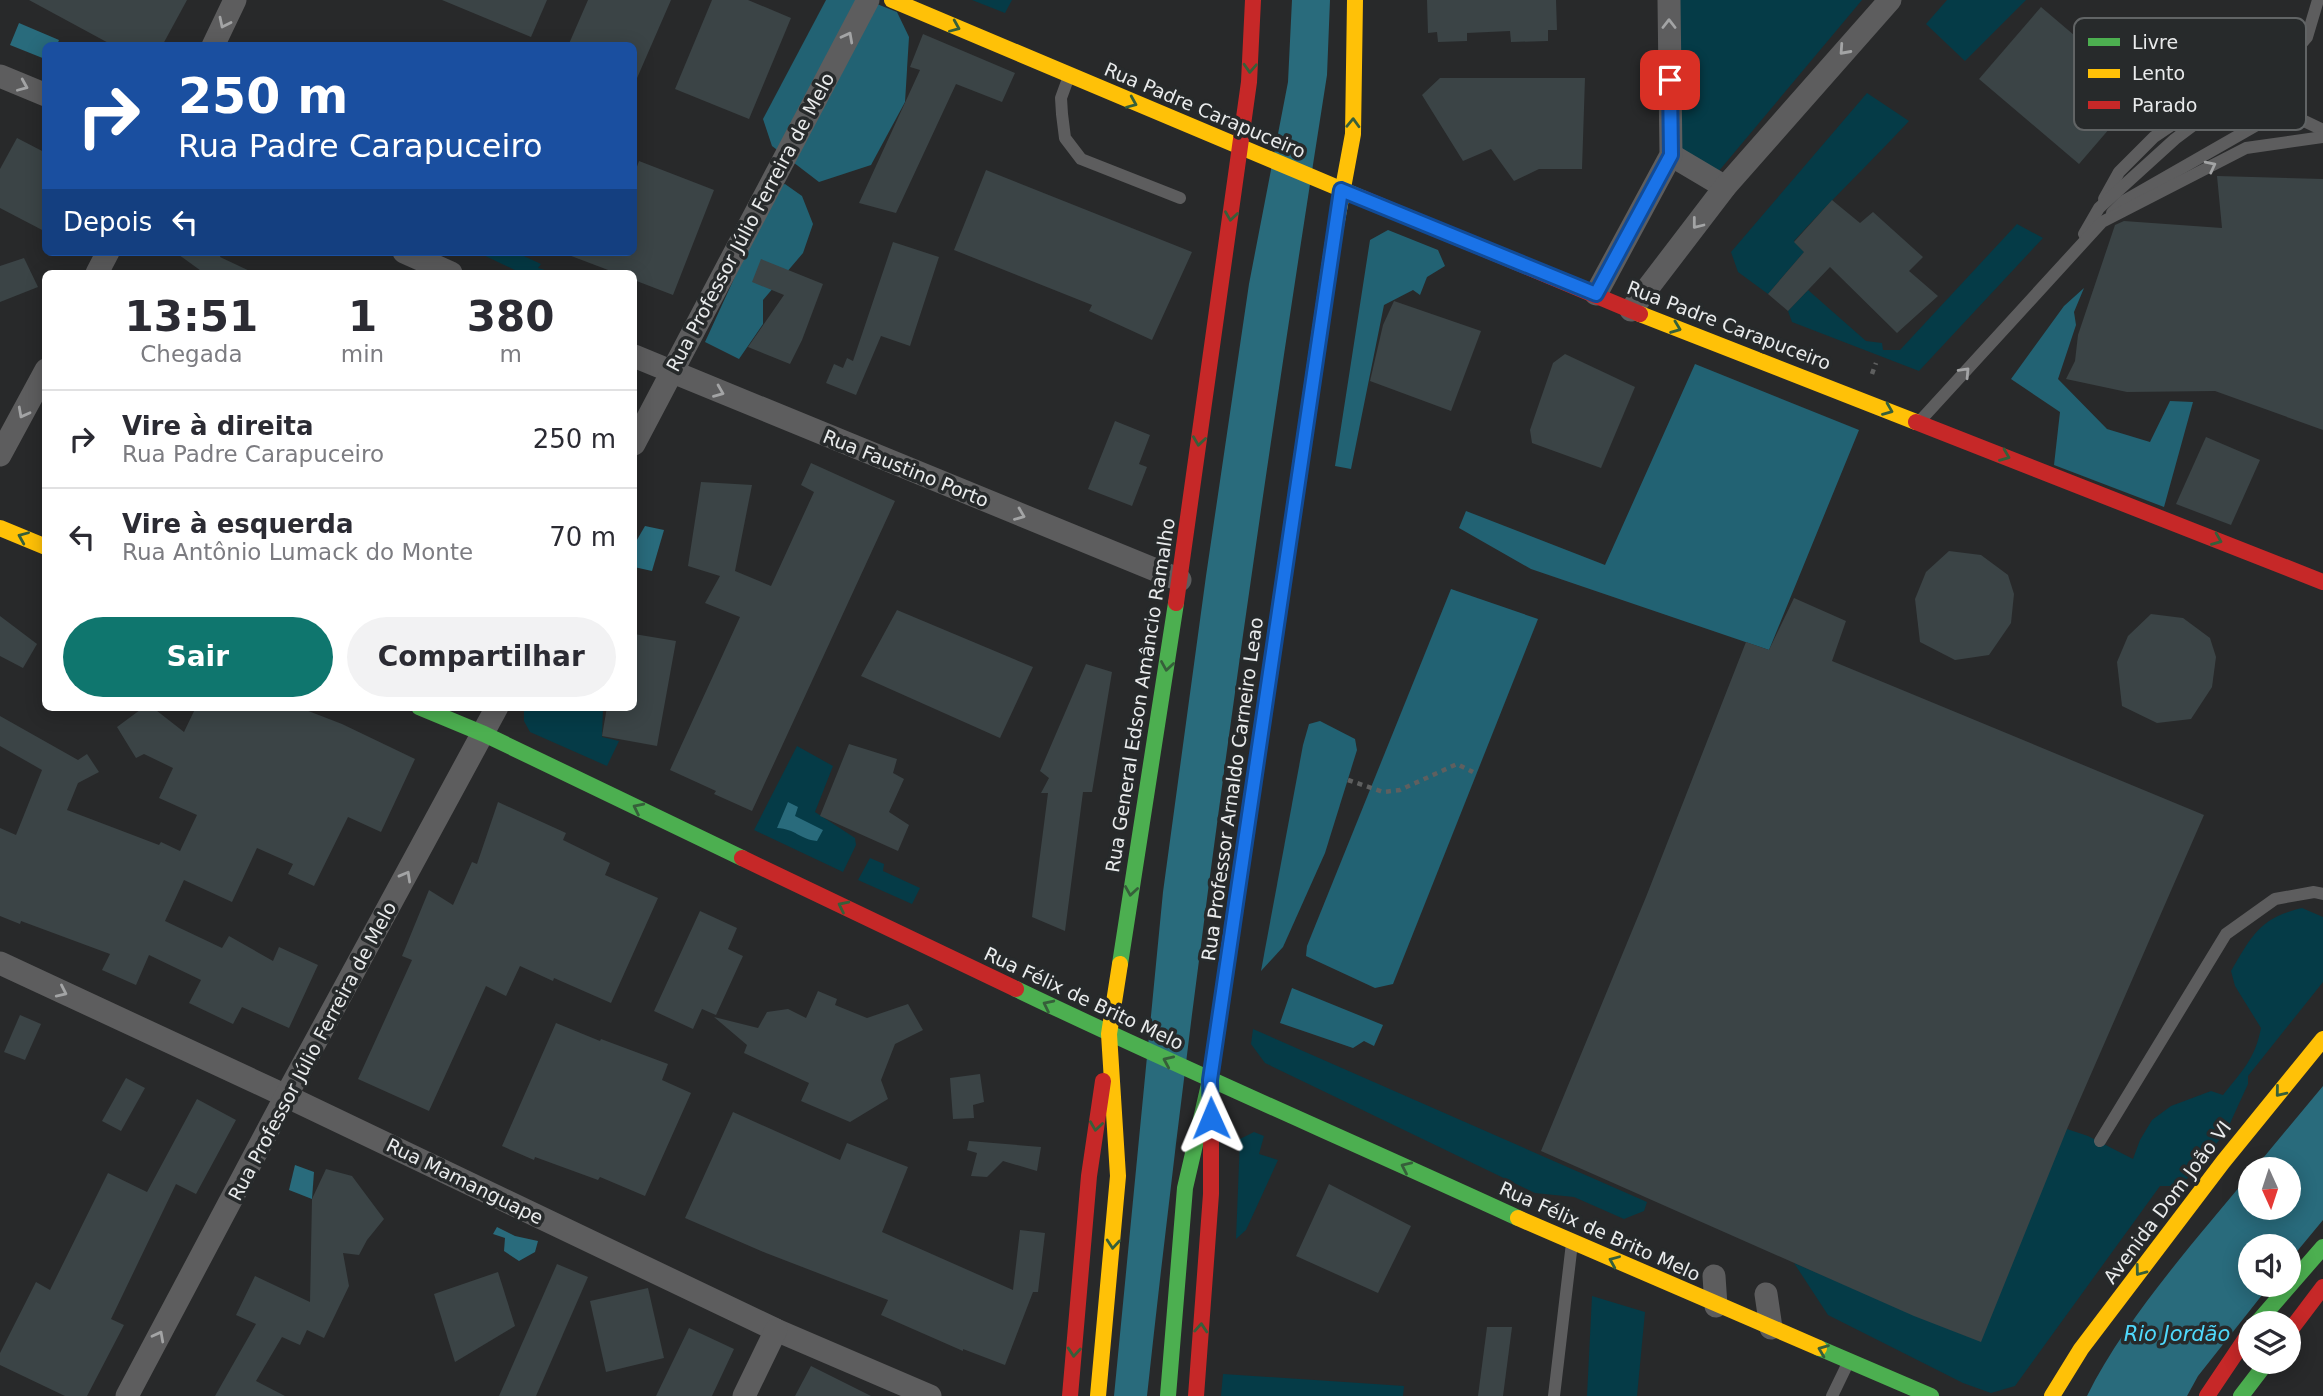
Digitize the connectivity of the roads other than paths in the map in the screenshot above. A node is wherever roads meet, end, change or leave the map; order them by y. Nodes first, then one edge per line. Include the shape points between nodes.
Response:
1 (235, 0) edge
2 (868, 0) edge
3 (892, 0) edge
4 (1253, 0) edge
5 (1355, 0) edge
6 (1669, 0) edge
7 (1890, 0) edge
8 (2318, 0) edge
9 (2306, 38) edge
10 (214, 42) edge
11 (0, 76) edge
12 (1070, 76) junction
13 (42, 93) edge
14 (2306, 122) edge
15 (2164, 130) edge
16 (2248, 130) edge
17 (2323, 130) edge
18 (2323, 137) edge
19 (1244, 150) junction
20 (1671, 155) junction
21 (1726, 187) junction
22 (1341, 190) junction
23 (1180, 198) dead end
24 (2102, 222) junction
25 (2072, 255) junction
26 (413, 256) edge
27 (444, 270) edge
28 (1596, 294) junction
29 (1631, 310) junction
30 (637, 357) edge
31 (670, 373) junction
32 (42, 377) edge
33 (1919, 422) junction
34 (637, 438) edge
35 (0, 455) edge
36 (0, 528) edge
37 (42, 545) edge
38 (1180, 580) junction
39 (2323, 582) edge
40 (429, 711) edge
41 (496, 711) edge
42 (484, 734) junction
43 (2323, 894) edge
44 (0, 964) edge
45 (1110, 1034) junction
46 (2323, 1039) edge
47 (1204, 1077) junction
48 (286, 1096) junction
49 (2100, 1141) dead end
50 (1572, 1243) junction
51 (2323, 1247) edge
52 (1714, 1276) dead end
53 (2323, 1287) edge
54 (1766, 1294) dead end
55 (1716, 1306) junction
56 (2267, 1311) edge
57 (2301, 1316) edge
58 (1771, 1328) junction
59 (776, 1330) junction
60 (2238, 1350) edge
61 (1849, 1361) junction
62 (2258, 1374) edge
63 (127, 1396) edge
64 (744, 1396) edge
65 (930, 1396) edge
66 (1070, 1396) edge
67 (1098, 1396) edge
68 (1168, 1396) edge
69 (1196, 1396) edge
70 (1554, 1396) edge
71 (1832, 1396) edge
72 (1931, 1396) edge
73 (2052, 1396) edge
74 (2207, 1396) edge
75 (2241, 1396) edge

1 -> 10 street
31 -> 2 street, Rua Professor Júlio Ferreira de Melo
3 -> 12 main road, Rua Padre Carapuceiro
4 -> 19 main road, Rua General Edson Amâncio Ramalho
22 -> 5 main road, Rua Professor Arnaldo Carneiro Leao via 1353,134
20 -> 6 street
7 -> 21 street
8 - 9 lane
11 -> 13 street
12 -> 19 main road, Rua Padre Carapuceiro
12 - 23 lane via 1061,98 1065,138 1081,159
14 - 17 lane
15 - 25 lane via 2119,172
16 - 24 lane via 2124,201
24 -> 18 lane via 2246,148
19 - 22 main road, Rua Padre Carapuceiro
19 -> 38 main road, Rua General Edson Amâncio Ramalho
20 - 21 street
20 - 28 street
21 -> 29 street
22 - 28 main road, Rua Padre Carapuceiro
22 - 47 main road, Rua Professor Arnaldo Carneiro Leao
24 - 25 lane
33 -> 25 lane
26 - 27 street
28 - 29 main road, Rua Padre Carapuceiro
29 -> 33 main road, Rua Padre Carapuceiro
30 - 31 street, Rua Faustino Porto
31 - 34 street, Rua Professor Júlio Ferreira de Melo
31 -> 38 street, Rua Faustino Porto
32 -> 35 street
33 -> 39 main road, Rua Padre Carapuceiro
37 -> 36 main road
38 -> 45 main road, Rua General Edson Amâncio Ramalho
40 - 42 main road, Rua Félix de Brito Melo
41 - 42 street, Rua Professor Júlio Ferreira de Melo
45 -> 42 main road, Rua Félix de Brito Melo
48 -> 42 street, Rua Professor Júlio Ferreira de Melo
43 - 49 lane via 2275,899 2226,934
44 -> 48 street, Rua Mamanguape
47 -> 45 main road, Rua Félix de Brito Melo
45 -> 66 main road, Rua General Edson Amâncio Ramalho via 1089,1176
45 -> 67 main road via 1118,1176
46 -> 73 main road, Avenida Dom João VI via 2222,1162 2081,1349
50 -> 47 main road, Rua Félix de Brito Melo
47 - 68 main road via 1185,1188
69 -> 47 main road, Rua Professor Arnaldo Carneiro Leao via 1211,1194
48 - 59 street, Rua Mamanguape
63 -> 48 street, Rua Professor Júlio Ferreira de Melo
55 -> 50 main road, Rua Félix de Brito Melo
50 - 70 lane
51 - 56 main road
52 - 55 street
53 - 57 main road
54 - 58 street
55 - 58 main road, Rua Félix de Brito Melo
61 -> 58 main road, Rua Félix de Brito Melo
59 - 64 street
59 - 65 street, Rua Mamanguape
60 - 74 main road
61 - 71 lane
61 - 72 main road, Rua Félix de Brito Melo
62 - 75 main road

